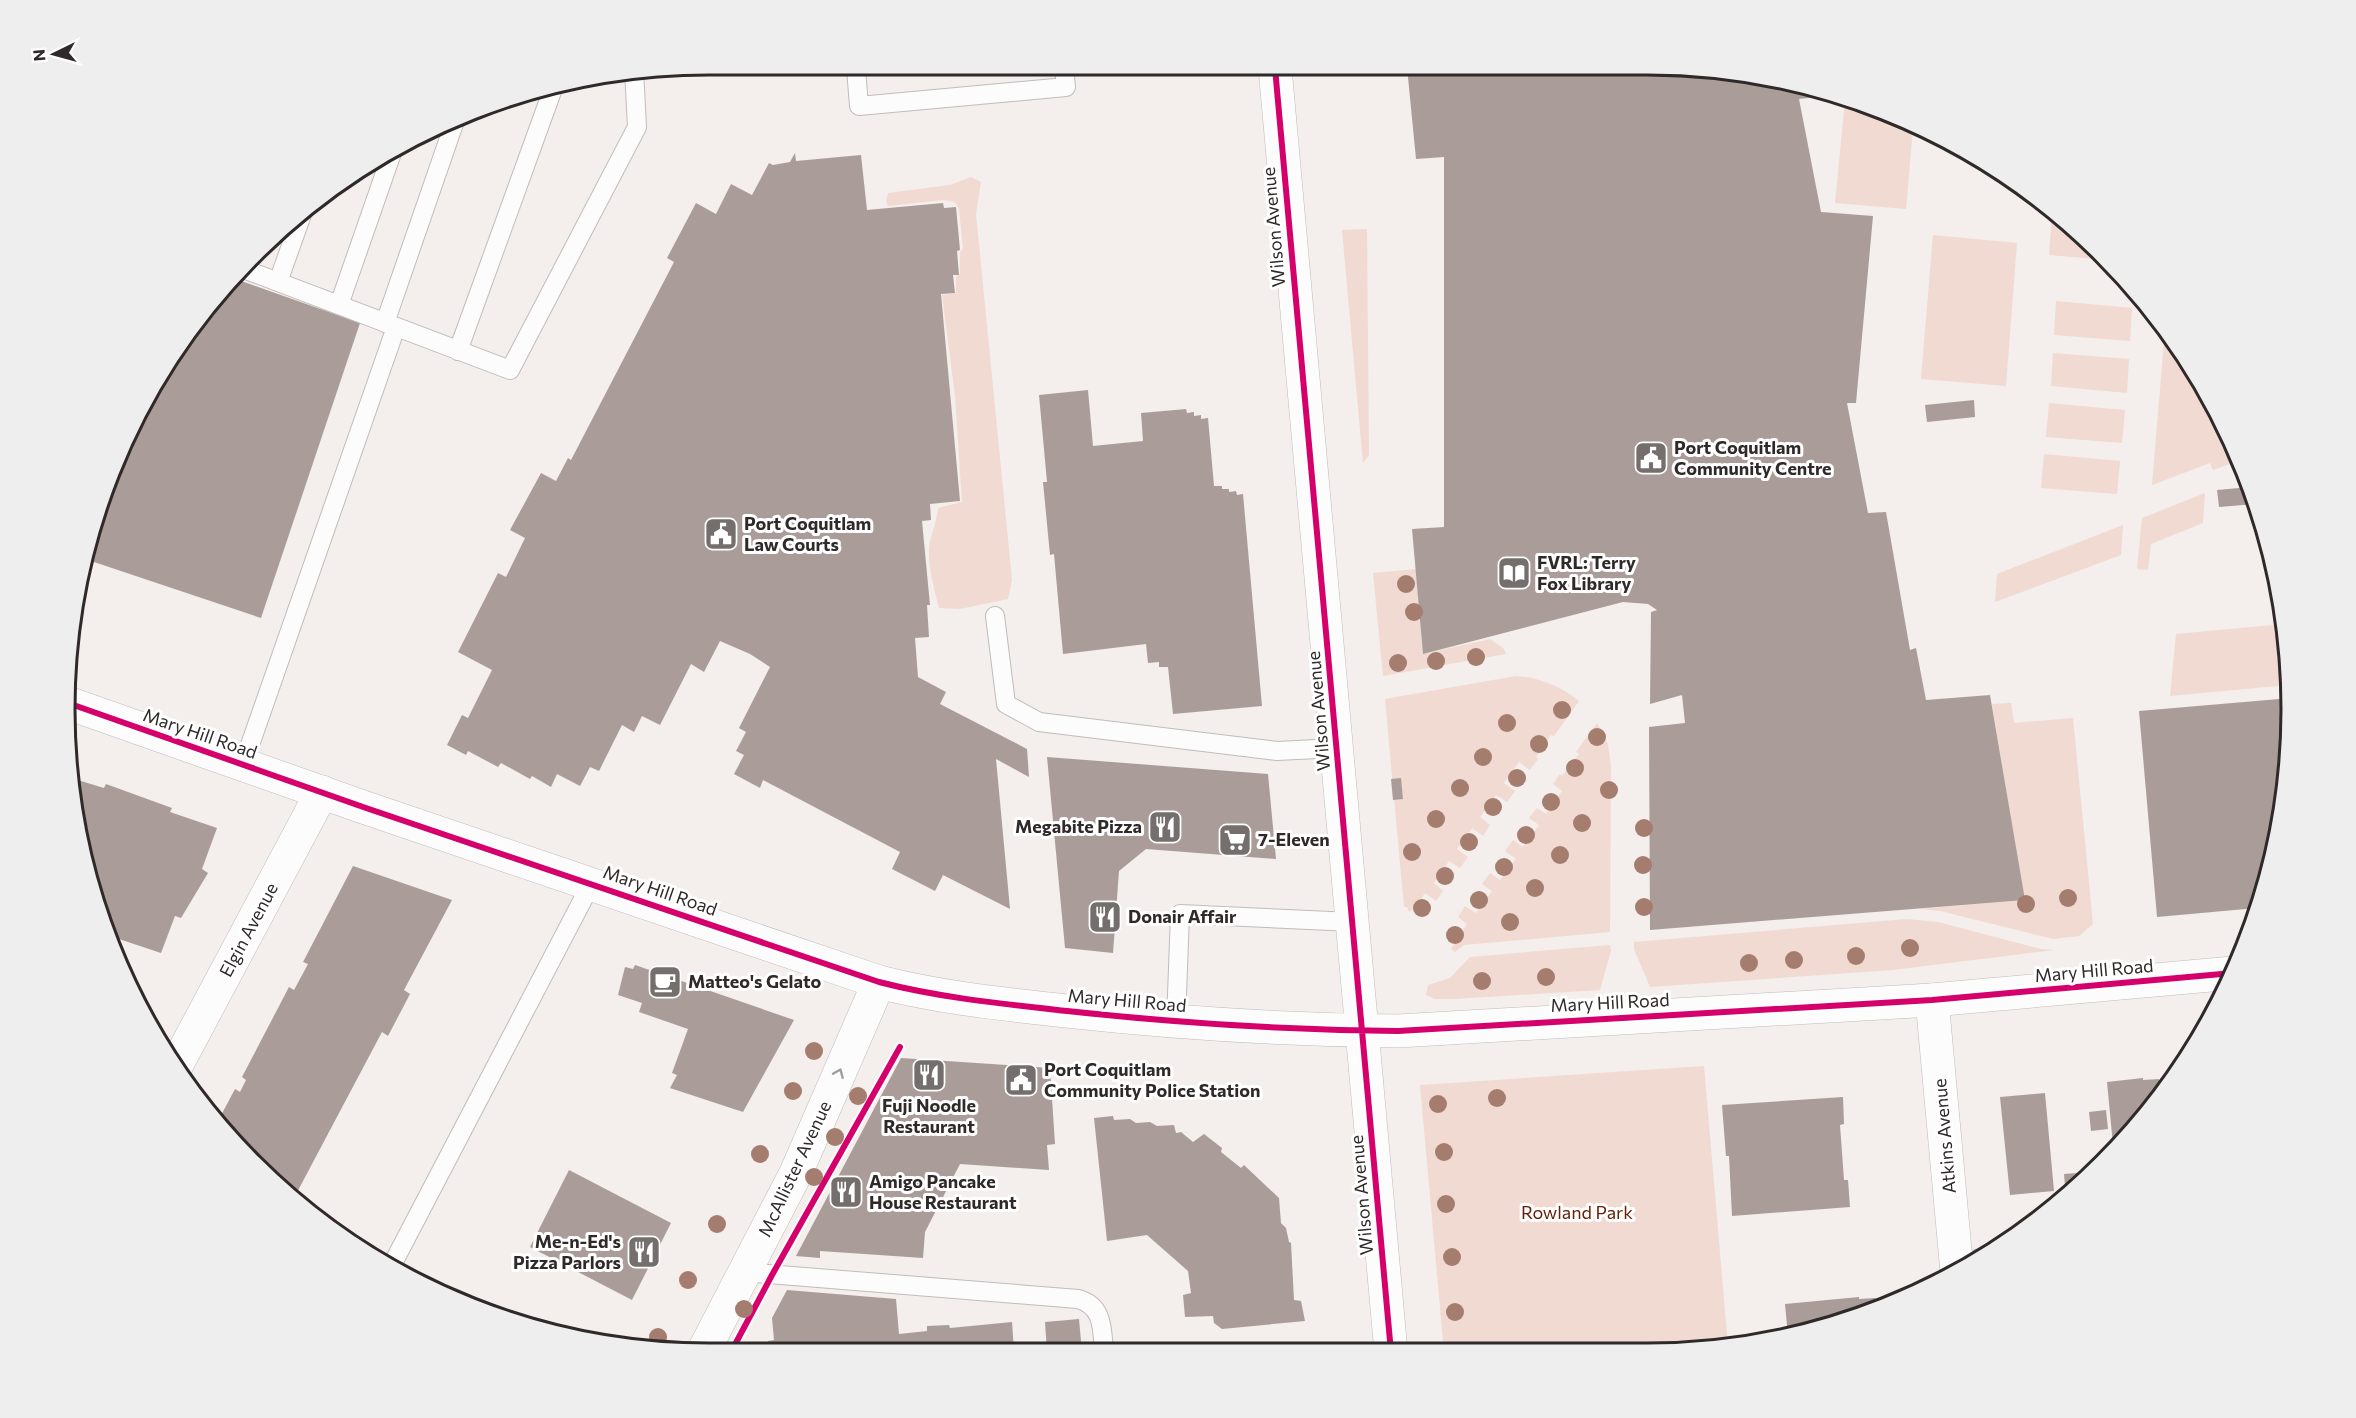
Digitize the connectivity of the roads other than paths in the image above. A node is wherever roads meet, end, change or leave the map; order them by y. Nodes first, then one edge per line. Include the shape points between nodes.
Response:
1 (856, 75) edge
2 (1065, 75) edge
3 (1276, 75) edge
4 (634, 79) edge
5 (551, 96) edge
6 (452, 129) edge
7 (389, 162) edge
8 (297, 227) edge
9 (251, 272) edge
10 (278, 282) junction
11 (339, 306) junction
12 (391, 325) junction
13 (458, 351) junction
14 (995, 616) dead end
15 (75, 706) edge
16 (1337, 748) junction
17 (243, 765) junction
18 (322, 792) junction
19 (591, 884) junction
20 (1353, 922) junction
21 (2222, 975) edge
22 (879, 982) junction
23 (1932, 1000) junction
24 (1176, 1022) junction
25 (1363, 1031) junction
26 (181, 1059) edge
27 (1964, 1258) edge
28 (395, 1260) edge
29 (744, 1272) junction
30 (708, 1343) edge
31 (1103, 1343) edge
32 (1390, 1343) edge

1 - 2 lane via 859,106 1066,87
3 - 16 street, Wilson Avenue
4 - 13 lane via 636,127 510,370
5 - 13 lane
6 - 12 lane
7 - 11 lane
8 - 10 lane
9 - 10 lane
10 - 11 lane
11 - 12 lane
12 - 13 lane
12 - 17 lane
14 - 16 lane via 1006,704 1039,722 1277,751
15 - 17 street, Mary Hill Road
16 - 20 street, Wilson Avenue
17 - 18 street, Mary Hill Road
18 - 19 street, Mary Hill Road
18 - 26 street, Elgin Avenue
19 - 22 street, Mary Hill Road
19 - 28 lane
20 - 24 lane via 1180,914
20 - 25 street, Wilson Avenue
21 - 23 street, Mary Hill Road
22 - 24 street, Mary Hill Road via 962,1000
29 -> 22 street, McAllister Avenue via 796,1173
23 - 25 street, Mary Hill Road
23 - 27 street, Atkins Avenue
24 - 25 street, Mary Hill Road
25 - 32 street, Wilson Avenue
29 - 30 street, McAllister Avenue
29 - 31 lane via 1078,1299 1087,1301 1099,1315

